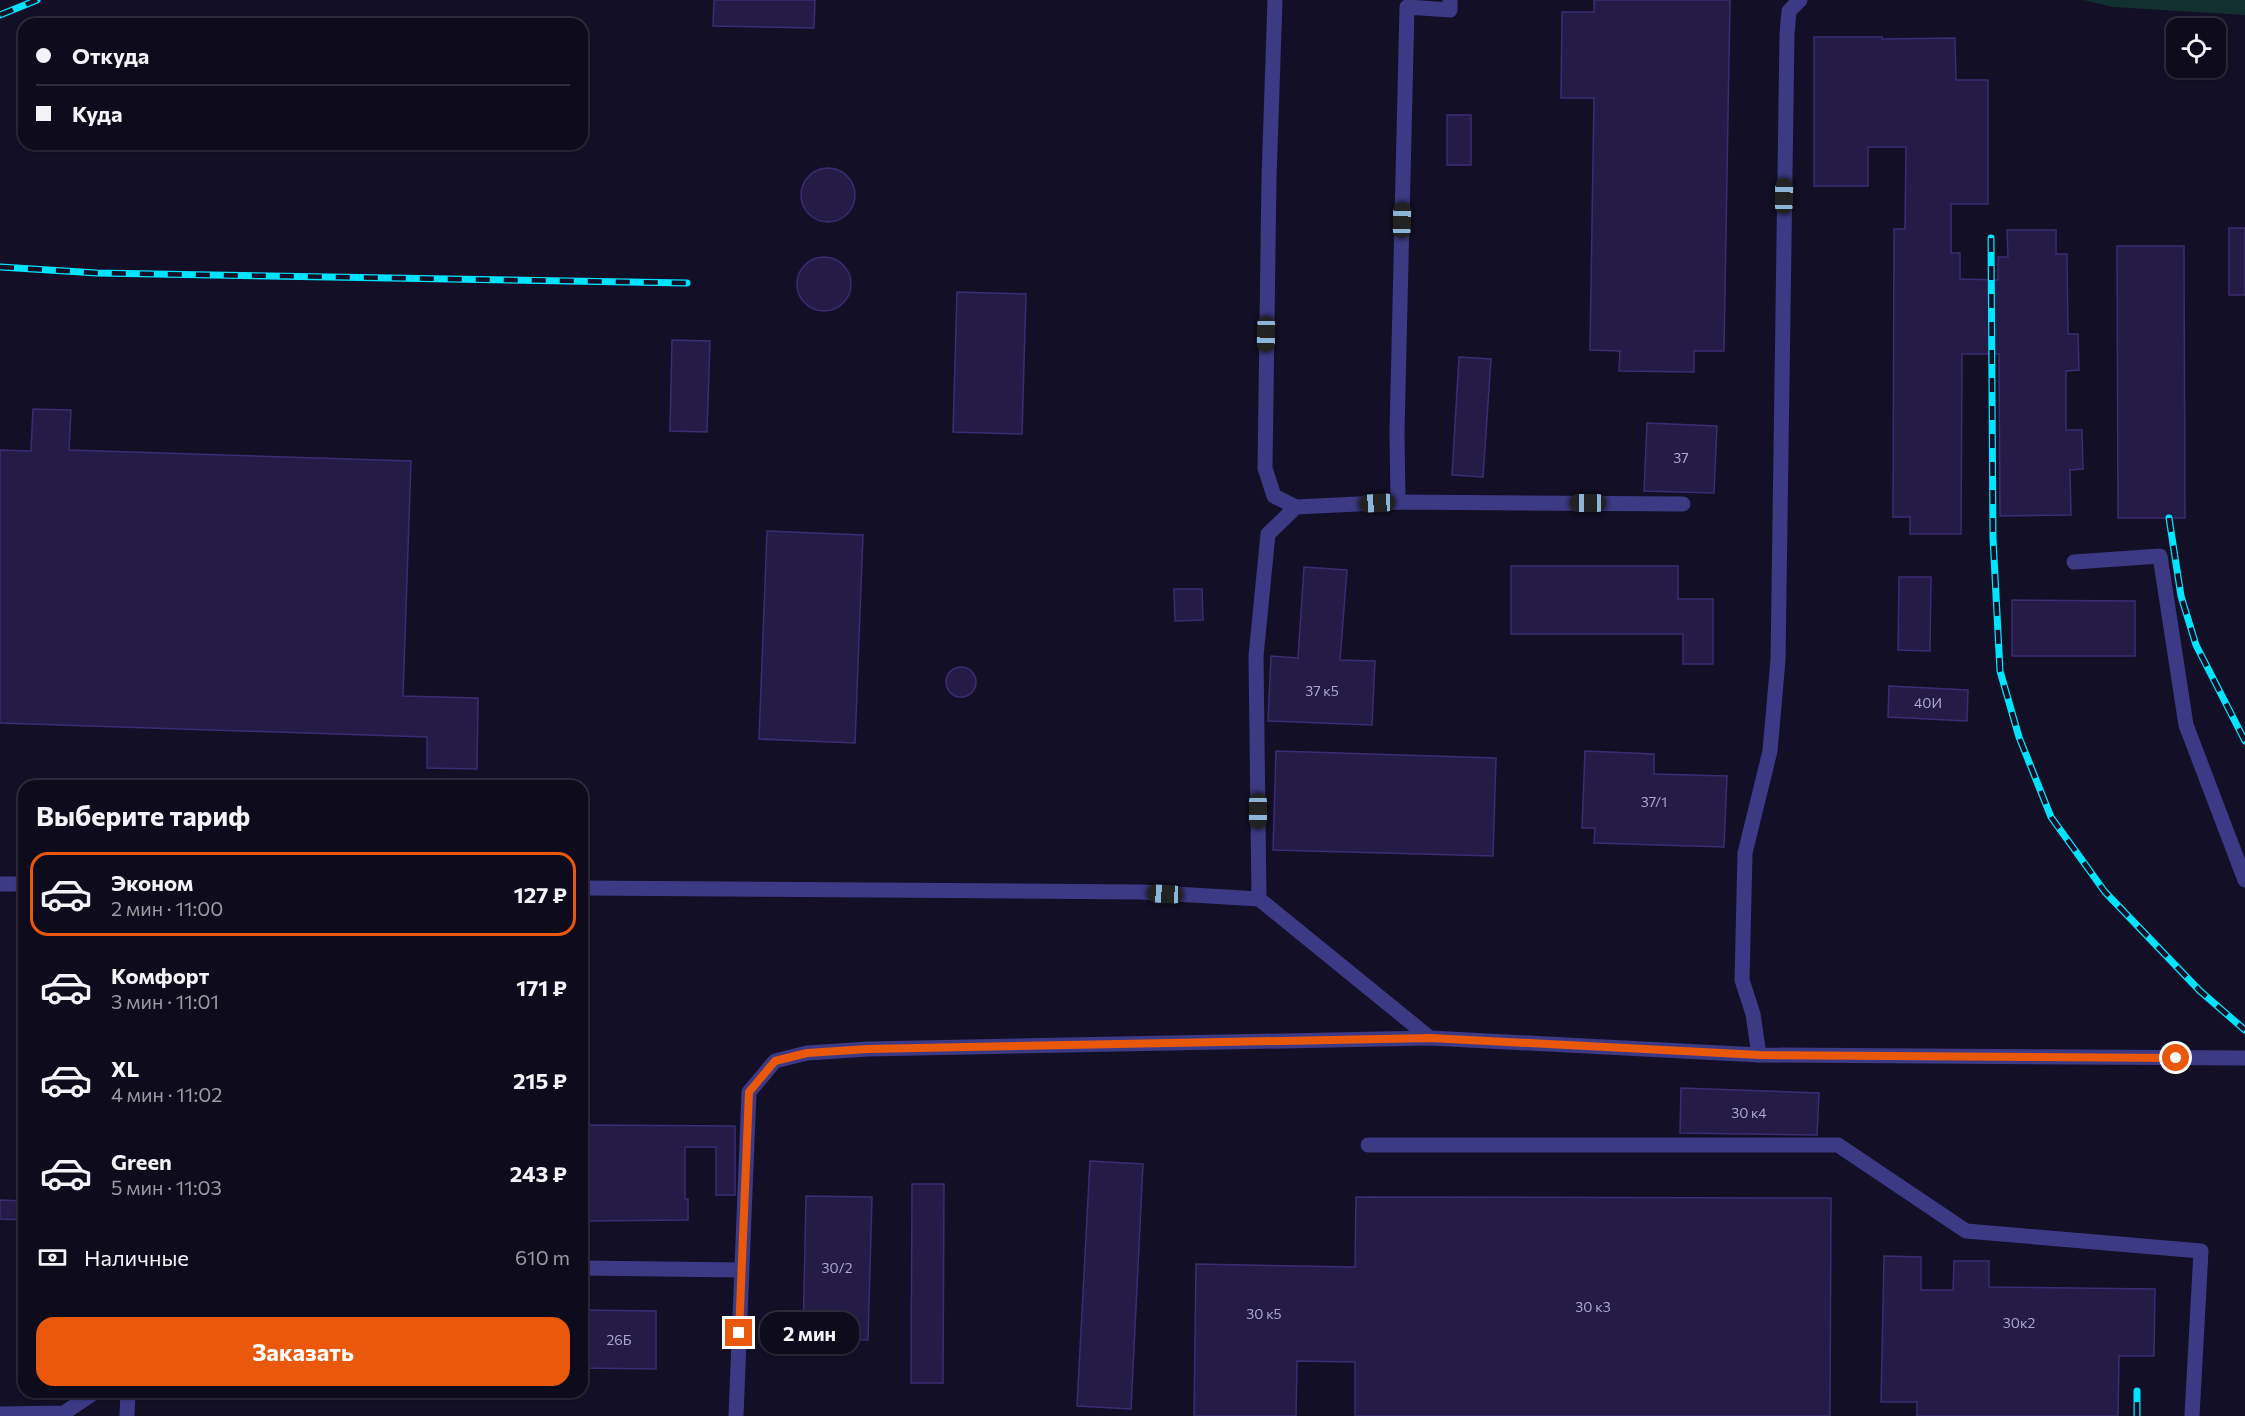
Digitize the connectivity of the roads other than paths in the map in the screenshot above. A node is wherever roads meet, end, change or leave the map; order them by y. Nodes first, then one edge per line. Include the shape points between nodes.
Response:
1 (1275, 0) edge
2 (1450, 0) edge
3 (1800, 0) edge
4 (1398, 502) junction
5 (1683, 504) dead end
6 (1296, 507) junction
7 (2074, 562) dead end
8 (2245, 880) edge
9 (0, 884) edge
10 (18, 884) edge
11 (588, 888) edge
12 (1259, 899) junction
13 (1430, 1038) junction
14 (1760, 1055) junction
15 (2245, 1058) edge
16 (1368, 1145) dead end
17 (588, 1268) edge
18 (741, 1270) junction
19 (86, 1398) edge
20 (128, 1398) edge
21 (0, 1414) edge
22 (127, 1416) edge
23 (736, 1416) edge
24 (2192, 1416) edge

1 - 6 street via 1264,468 1274,496
2 - 4 street via 1450,10 1407,7
3 - 14 street via 1789,11 1787,34 1778,660 1770,751 1745,853 1742,980
4 - 5 street
4 - 6 street
6 - 12 street via 1268,534 1256,656
7 - 8 street via 2160,556 2186,725
9 - 10 street
11 - 12 street via 1141,892
12 - 13 street
13 - 14 street
13 - 18 street via 868,1049 807,1053 775,1061 749,1092
14 - 15 street
16 - 24 street via 1838,1145 1966,1231 2201,1251
17 - 18 street
18 - 23 street
19 - 21 street via 64,1413
20 - 22 street

